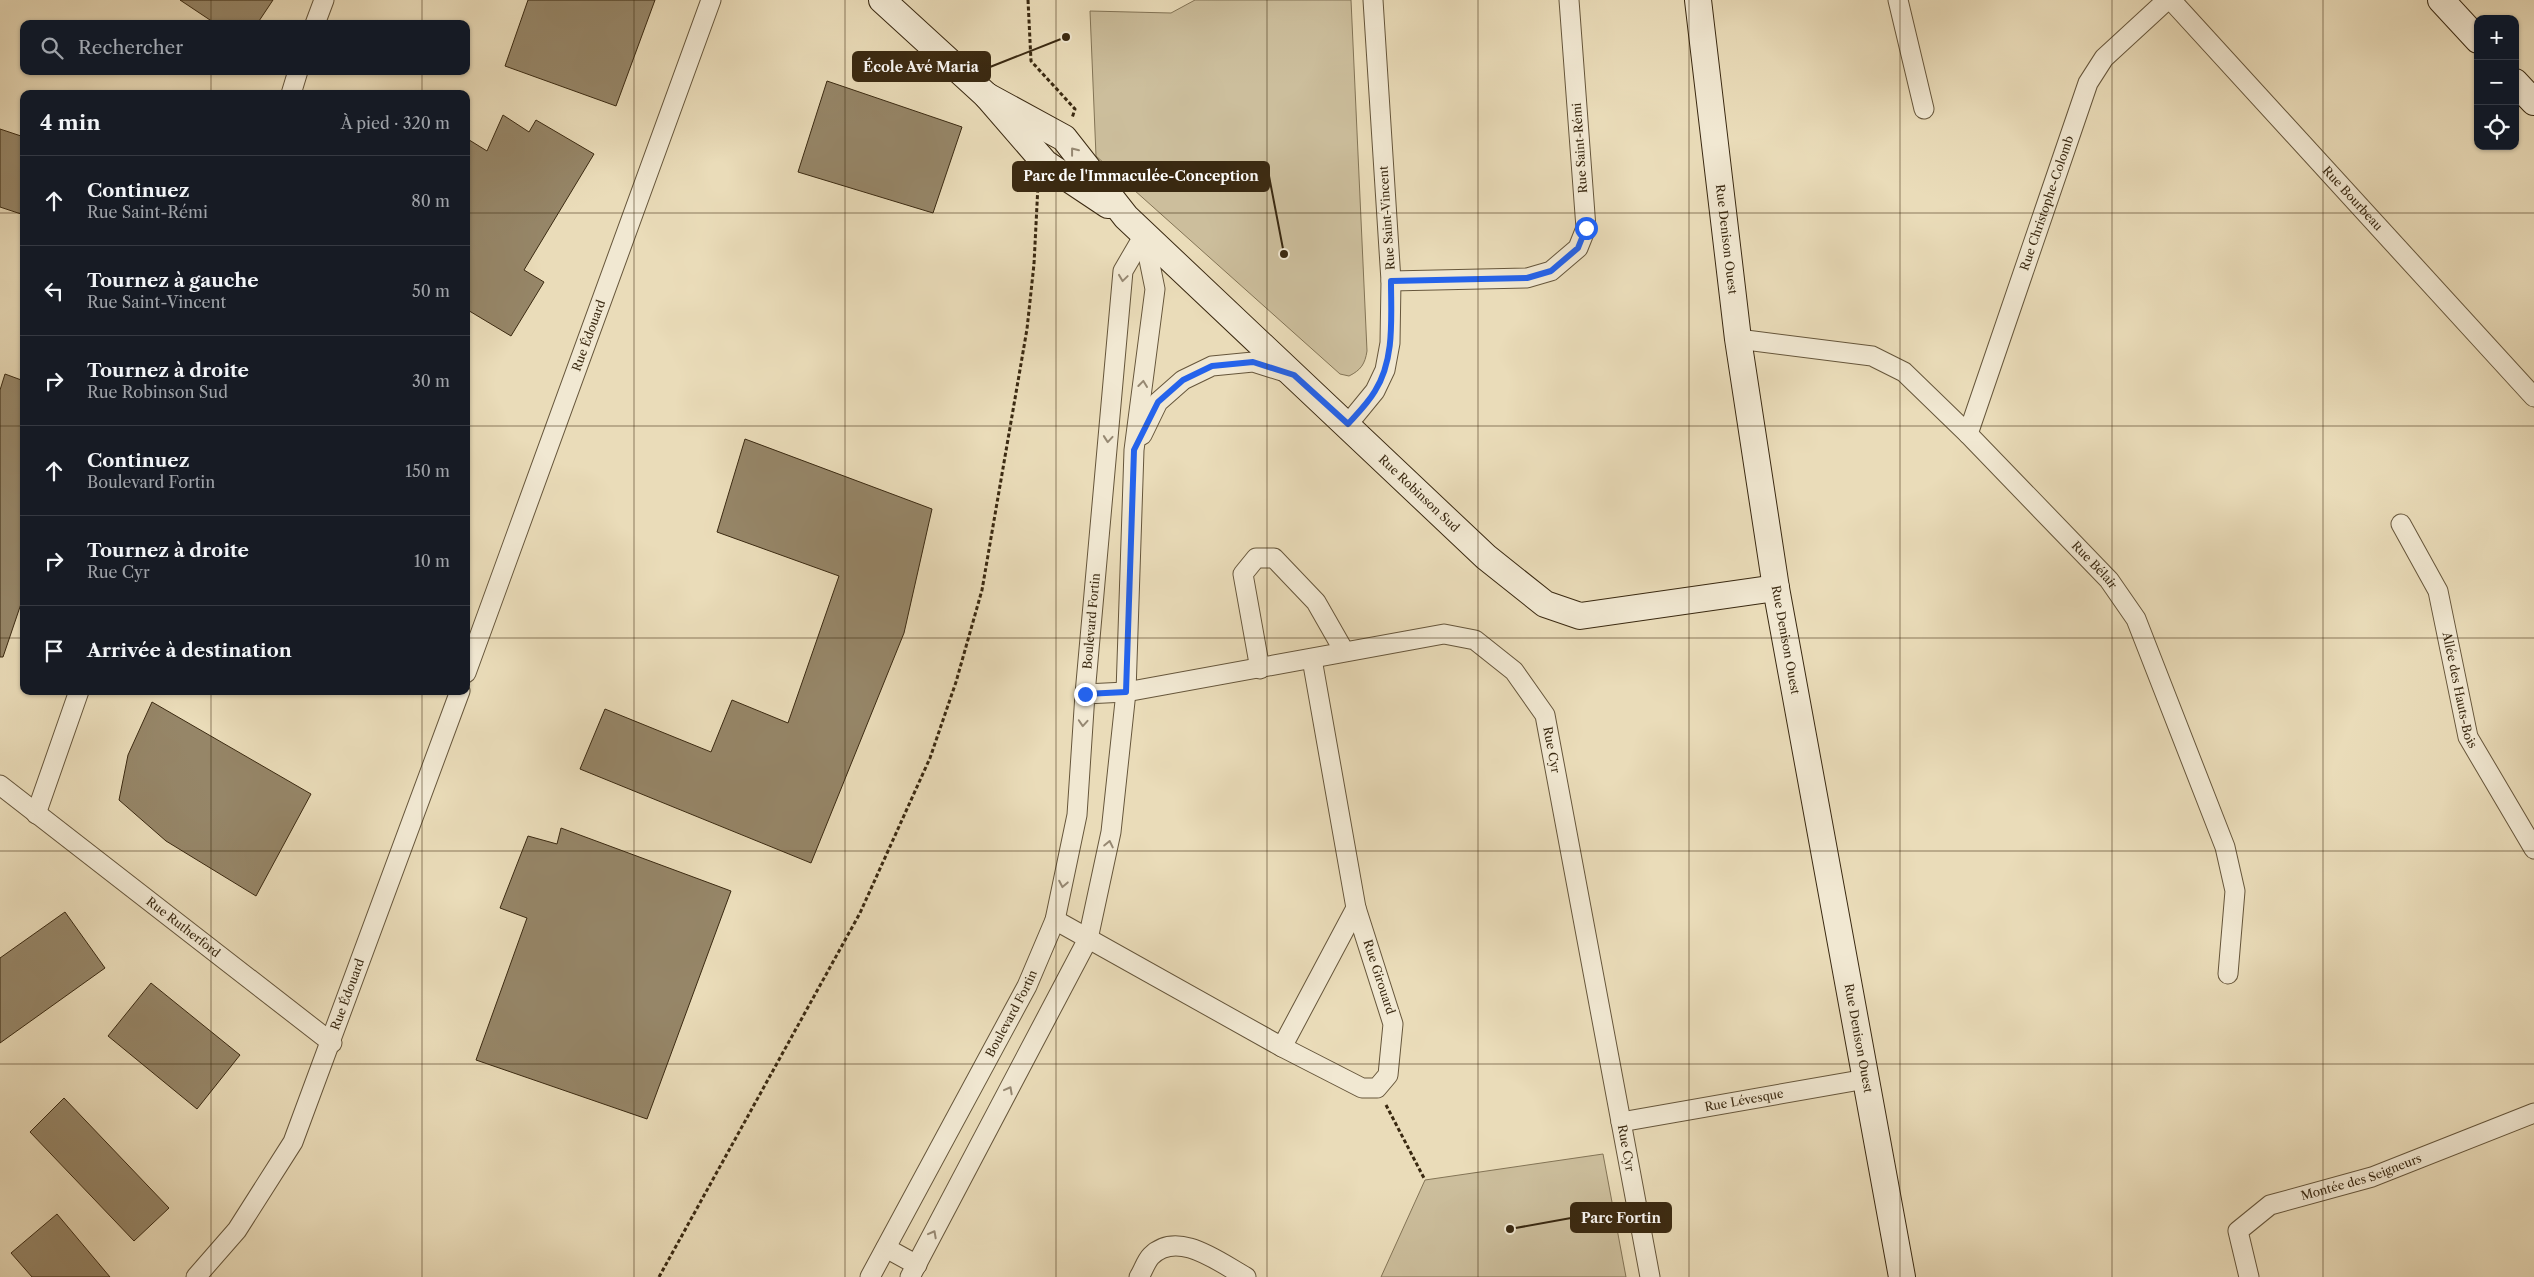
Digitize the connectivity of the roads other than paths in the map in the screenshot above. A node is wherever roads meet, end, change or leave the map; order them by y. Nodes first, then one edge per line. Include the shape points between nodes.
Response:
1 (324, 0) edge
2 (711, 0) edge
3 (882, 0) edge
4 (1373, 0) edge
5 (1569, 0) edge
6 (1698, 0) edge
7 (1898, 0) edge
8 (2167, 0) edge
9 (2171, 0) edge
10 (2441, 0) edge
11 (316, 20) edge
12 (2474, 36) edge
13 (297, 75) edge
14 (2519, 86) edge
15 (291, 90) edge
16 (2534, 102) edge
17 (1924, 109) dead end
18 (1144, 235) junction
19 (1391, 281) junction
20 (1738, 339) junction
21 (1294, 375) junction
22 (2534, 397) edge
23 (1348, 424) junction
24 (1968, 434) junction
25 (1134, 450) junction
26 (2401, 524) dead end
27 (1776, 588) junction
28 (1344, 651) junction
29 (1312, 658) junction
30 (470, 662) edge
31 (1260, 669) junction
32 (1126, 692) junction
33 (1085, 694) junction
34 (79, 695) edge
35 (459, 695) edge
36 (0, 785) edge
37 (36, 814) junction
38 (2534, 849) edge
39 (1356, 908) junction
40 (1056, 920) junction
41 (1088, 939) junction
42 (2228, 974) dead end
43 (332, 1043) junction
44 (1282, 1047) junction
45 (1866, 1079) junction
46 (2534, 1113) edge
47 (1621, 1122) junction
48 (886, 1248) junction
49 (914, 1271) edge
50 (196, 1277) edge
51 (870, 1277) edge
52 (1139, 1277) edge
53 (1246, 1277) edge
54 (1650, 1277) edge
55 (1902, 1277) edge
56 (2249, 1277) edge

1 - 11 street
2 - 30 street, Rue Édouard
3 - 18 street, Rue Robinson Sud via 987,96 1045,163 1126,217
4 - 19 street, Rue Saint-Vincent
5 - 19 street, Rue Saint-Rémi via 1586,228 1578,248 1551,271 1527,278
6 - 20 street, Rue Denison Ouest
7 - 17 street
8 - 24 street, Rue Christophe-Colomb via 2104,58 2088,83
9 - 22 street, Rue Bourbeau
10 - 12 street
13 - 15 street
14 - 16 street
18 - 21 street, Rue Robinson Sud
25 -> 18 street via 1155,289
18 -> 33 street, Boulevard Fortin via 1123,271
19 - 23 street, Rue Saint-Vincent via 1390,343 1385,370 1375,391
20 - 24 street, Rue Bélair via 1872,356 1904,372
20 - 27 street, Rue Denison Ouest
21 - 23 street, Rue Robinson Sud
21 - 25 street via 1253,362 1212,366 1183,380 1158,402
23 - 27 street, Rue Robinson Sud via 1486,557 1545,604 1580,616
24 - 42 street, Rue Bélair via 2109,580 2136,619 2225,847 2235,891
25 - 32 street
26 - 38 street, Allée des Hauts-Bois via 2438,591 2468,737
27 - 45 street, Rue Denison Ouest
28 - 29 street, Rue Cyr
28 - 31 street via 1316,602 1274,558 1256,558 1243,574
28 - 47 street, Rue Cyr via 1444,634 1475,640 1514,671 1545,715
29 - 31 street, Rue Cyr
29 - 39 street, Rue Girouard
31 - 32 street, Rue Cyr
32 - 33 street, Rue Cyr
41 -> 32 street via 1112,832
33 -> 40 street, Boulevard Fortin via 1077,815
34 - 37 street
35 - 43 street, Rue Édouard
36 - 37 street, Rue Rutherford
37 - 43 street, Rue Rutherford
39 - 44 street
39 - 44 street, Rue Girouard via 1393,1024 1388,1074 1377,1088 1362,1088
40 - 41 street
40 - 48 street, Boulevard Fortin via 1027,986
41 - 44 street
49 -> 41 street
43 - 50 street, Rue Édouard via 293,1142 237,1230
45 - 47 street, Rue Lévesque
45 - 55 street, Rue Denison Ouest
46 - 56 street, Montée des Seigneurs via 2372,1177 2270,1205 2238,1232
47 - 54 street, Rue Cyr
48 - 49 street
48 - 51 street, Boulevard Fortin
52 - 53 street via 1150,1257 1166,1246 1185,1246

